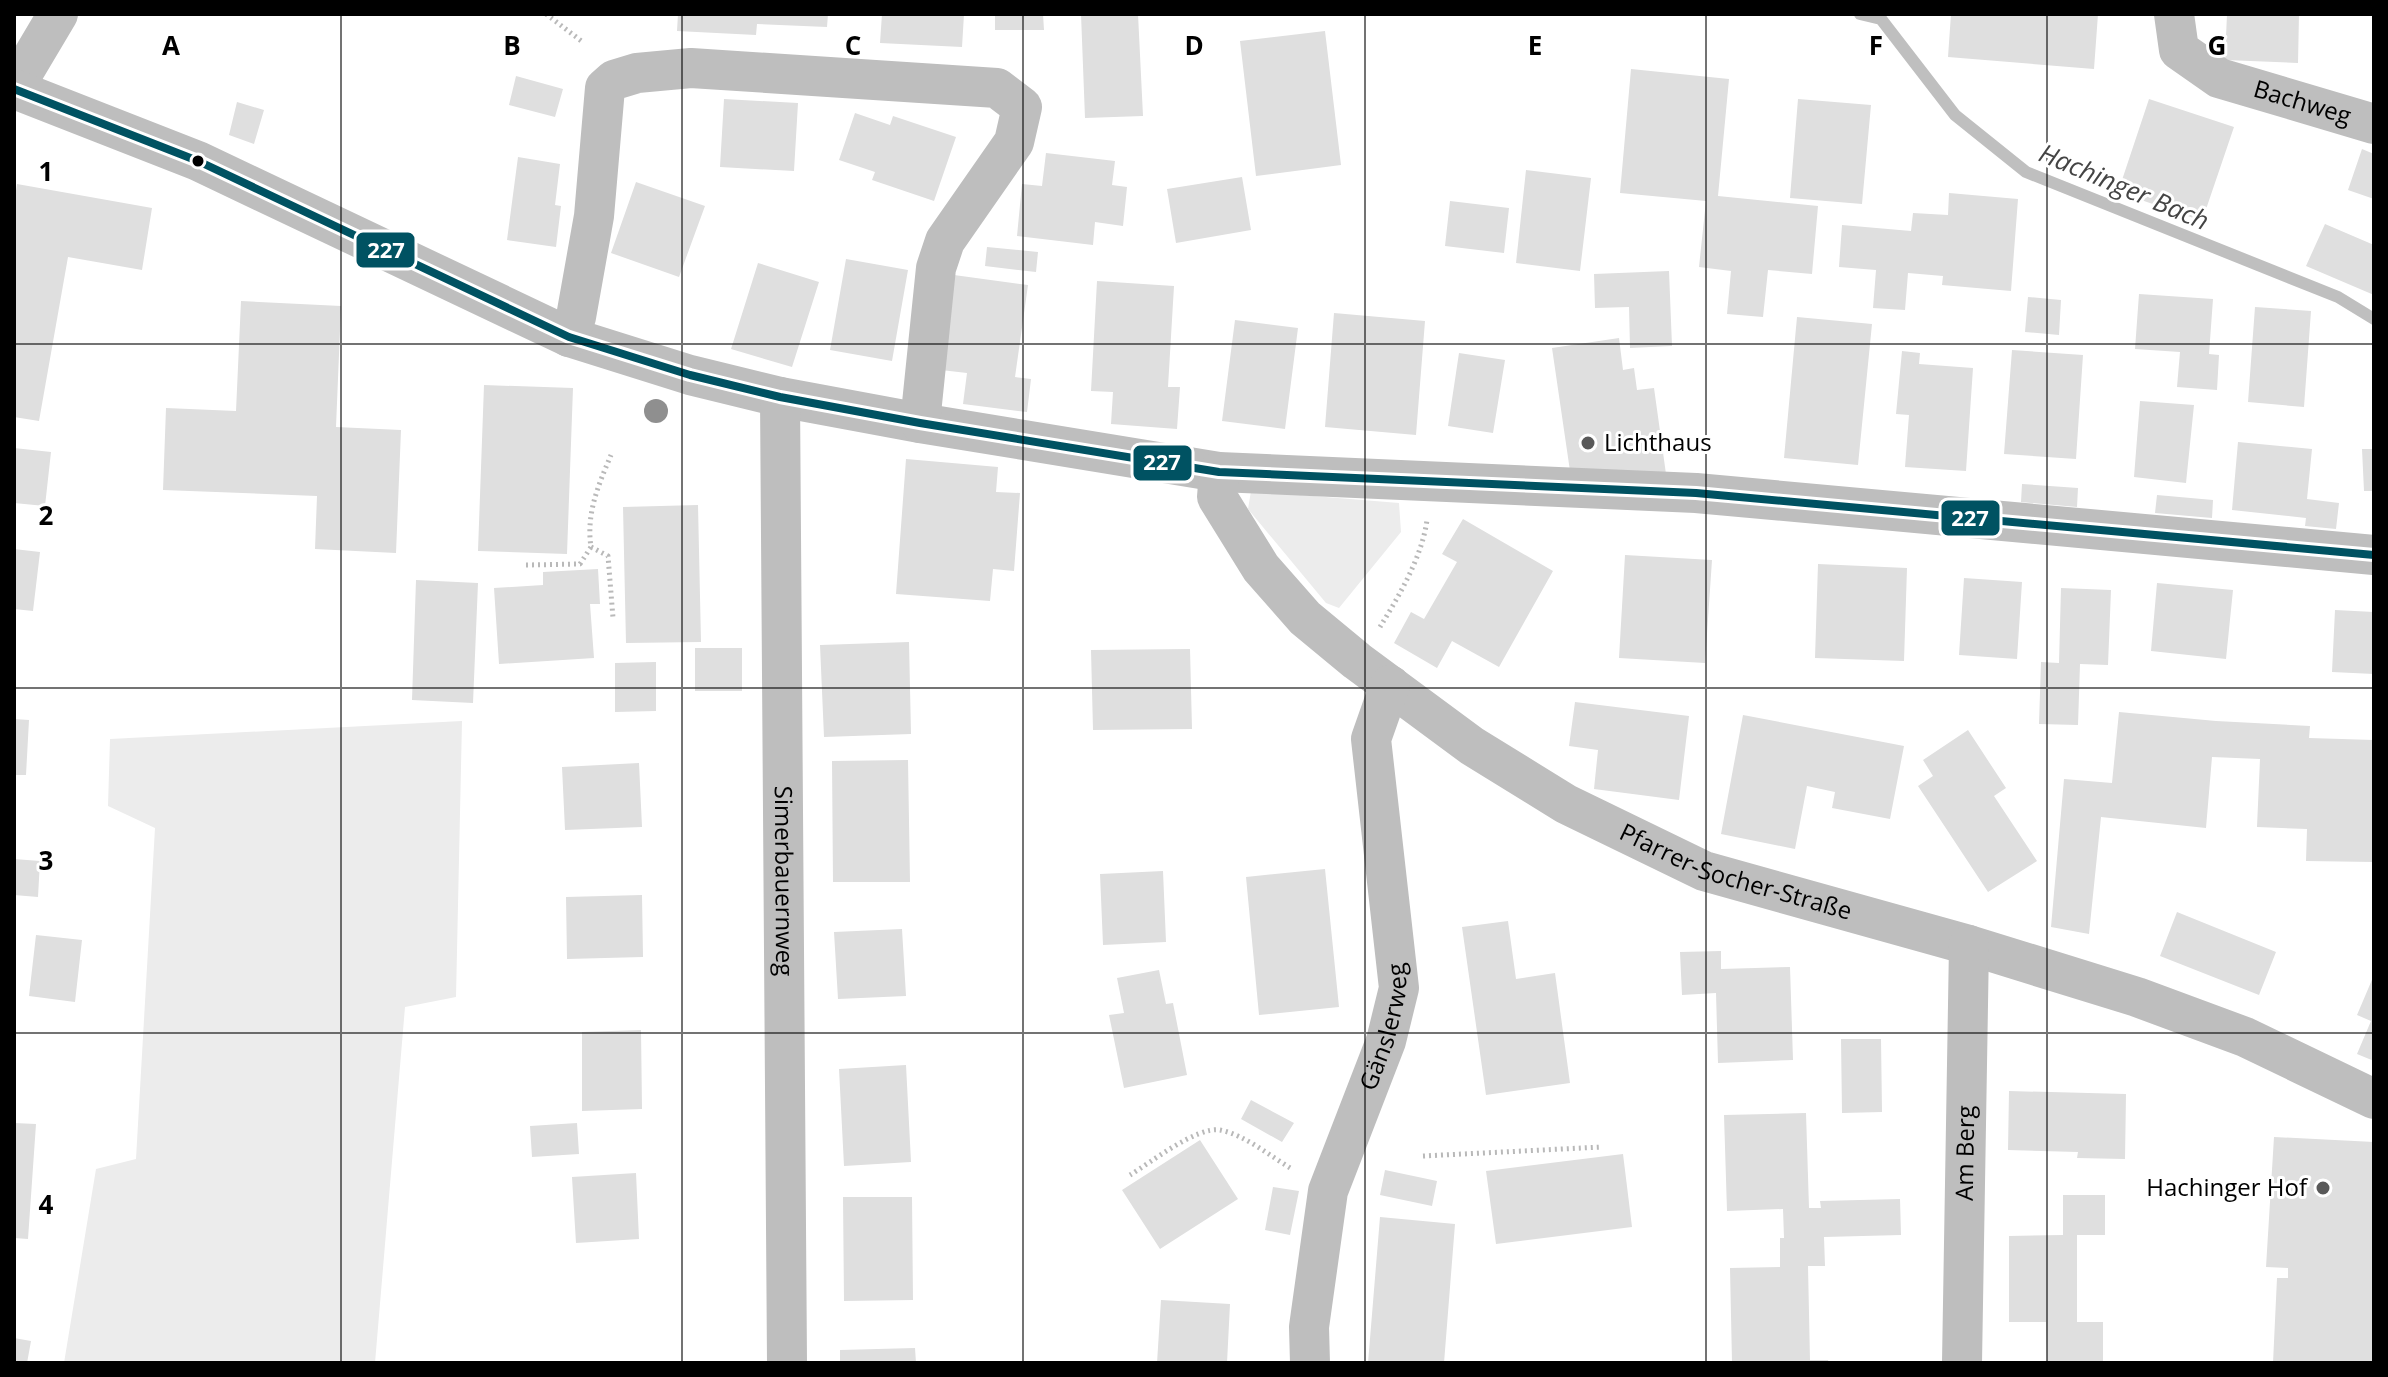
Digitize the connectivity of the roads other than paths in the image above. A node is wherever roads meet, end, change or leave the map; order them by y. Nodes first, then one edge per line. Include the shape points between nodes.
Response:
1 (58, 14) edge
2 (2174, 14) edge
3 (14, 88) edge
4 (2374, 124) edge
5 (569, 337) junction
6 (780, 397) junction
7 (920, 423) junction
8 (1219, 472) junction
9 (2374, 555) edge
10 (1390, 685) junction
11 (1969, 945) junction
12 (2374, 1099) edge
13 (787, 1363) edge
14 (1310, 1363) edge
15 (1962, 1363) edge

1 - 3 street
2 - 4 street, Bachweg via 2179,50 2219,78
3 - 5 street via 198,161
5 - 6 street
5 - 7 street via 594,216 605,88 614,80 691,68 997,88 1022,107 1014,142 945,241 936,268
6 - 7 street
6 - 13 street, Simerbauernweg
7 - 8 street
8 - 9 street via 1696,493
8 - 10 street, Pfarrer-Socher-Straße via 1217,497 1261,568 1305,618
10 - 11 street, Pfarrer-Socher-Straße via 1472,746 1566,804 1677,859
10 - 14 street, Gänslerweg via 1371,739 1399,988 1386,1041 1328,1191 1309,1327
11 - 12 street, Pfarrer-Socher-Straße via 2245,1037
11 - 15 street, Am Berg

